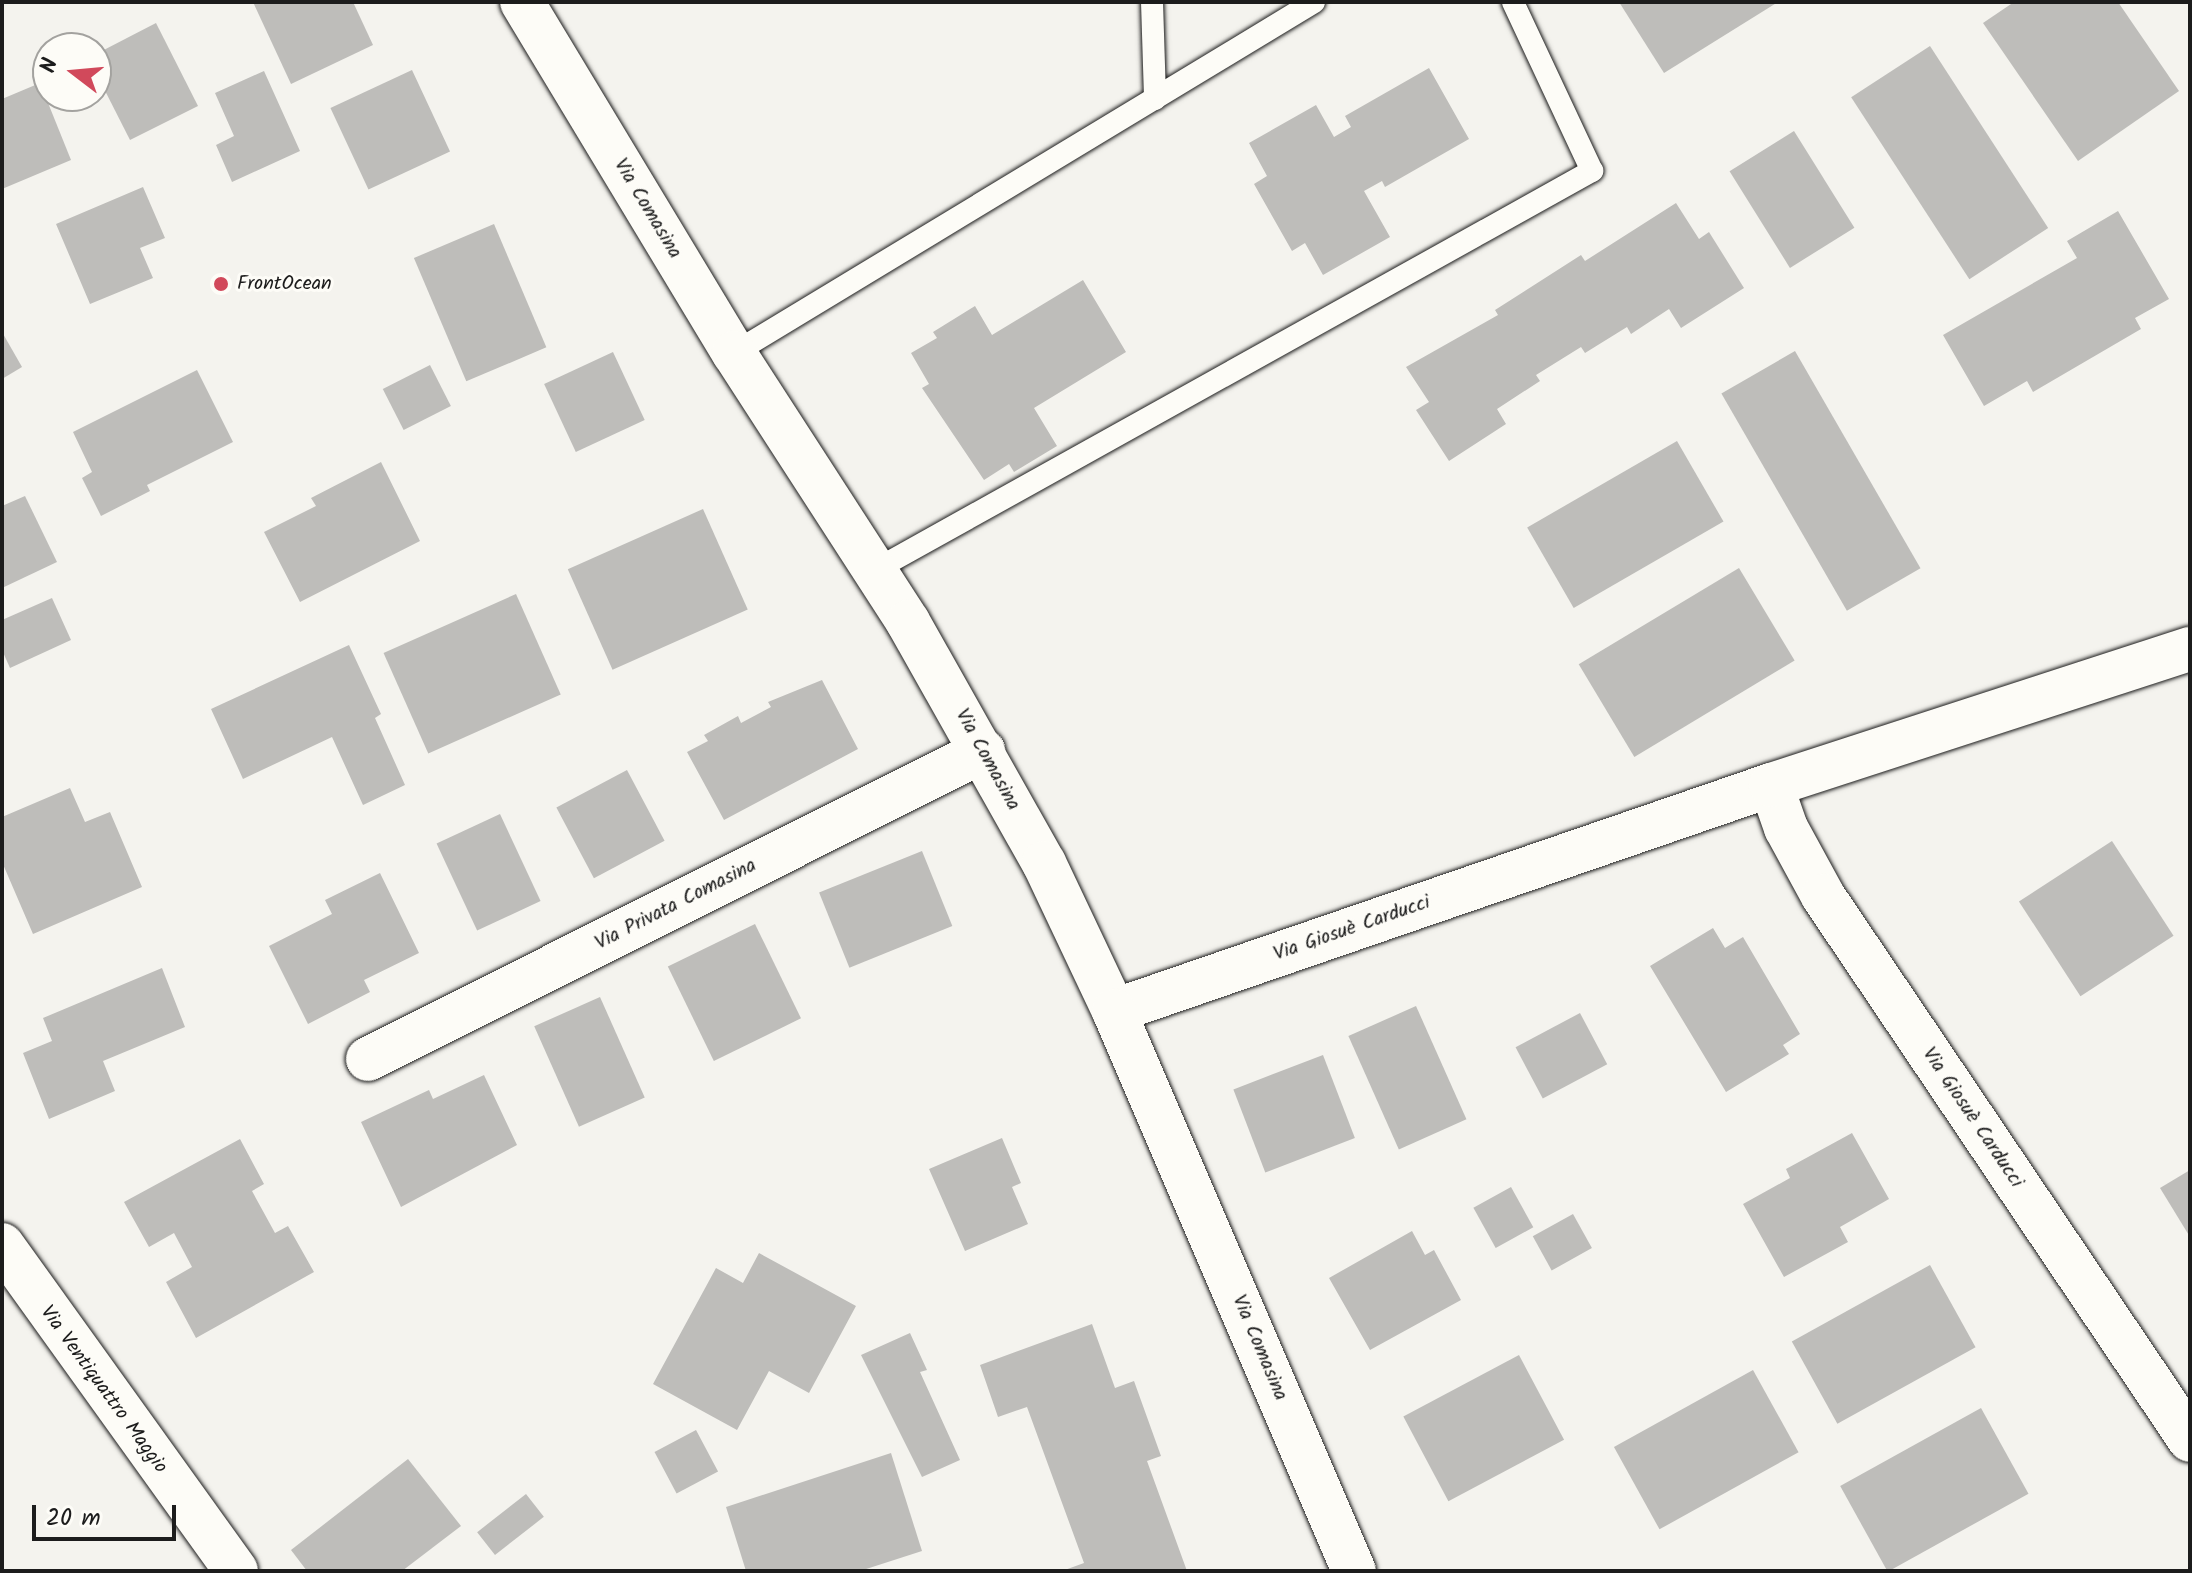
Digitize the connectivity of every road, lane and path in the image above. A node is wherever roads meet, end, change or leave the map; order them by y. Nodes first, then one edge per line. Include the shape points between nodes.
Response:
1 (522, 2) edge
2 (1152, 2) edge
3 (1314, 2) edge
4 (1513, 2) edge
5 (1155, 99) junction
6 (734, 353) junction
7 (875, 570) junction
8 (2190, 649) edge
9 (983, 751) junction
10 (1771, 785) junction
11 (1114, 1011) junction
12 (368, 1059) dead end
13 (7, 1263) edge
14 (2190, 1440) edge
15 (236, 1571) edge
16 (1354, 1571) edge

1 - 6 street, Via Comasina
2 - 5 lane
3 - 5 lane
4 - 7 lane via 1592,171
5 - 6 lane
6 - 7 street, Via Comasina
7 - 9 street, Via Comasina
8 - 10 street, Via Giosuè Carducci
9 - 11 street, Via Comasina via 1044,863
9 - 12 street, Via Privata Comasina
10 - 11 street, Via Giosuè Carducci
10 - 14 street, Via Giosuè Carducci via 1786,828 1823,896
11 - 16 street, Via Comasina
13 - 15 street, Via Ventiquattro Maggio

